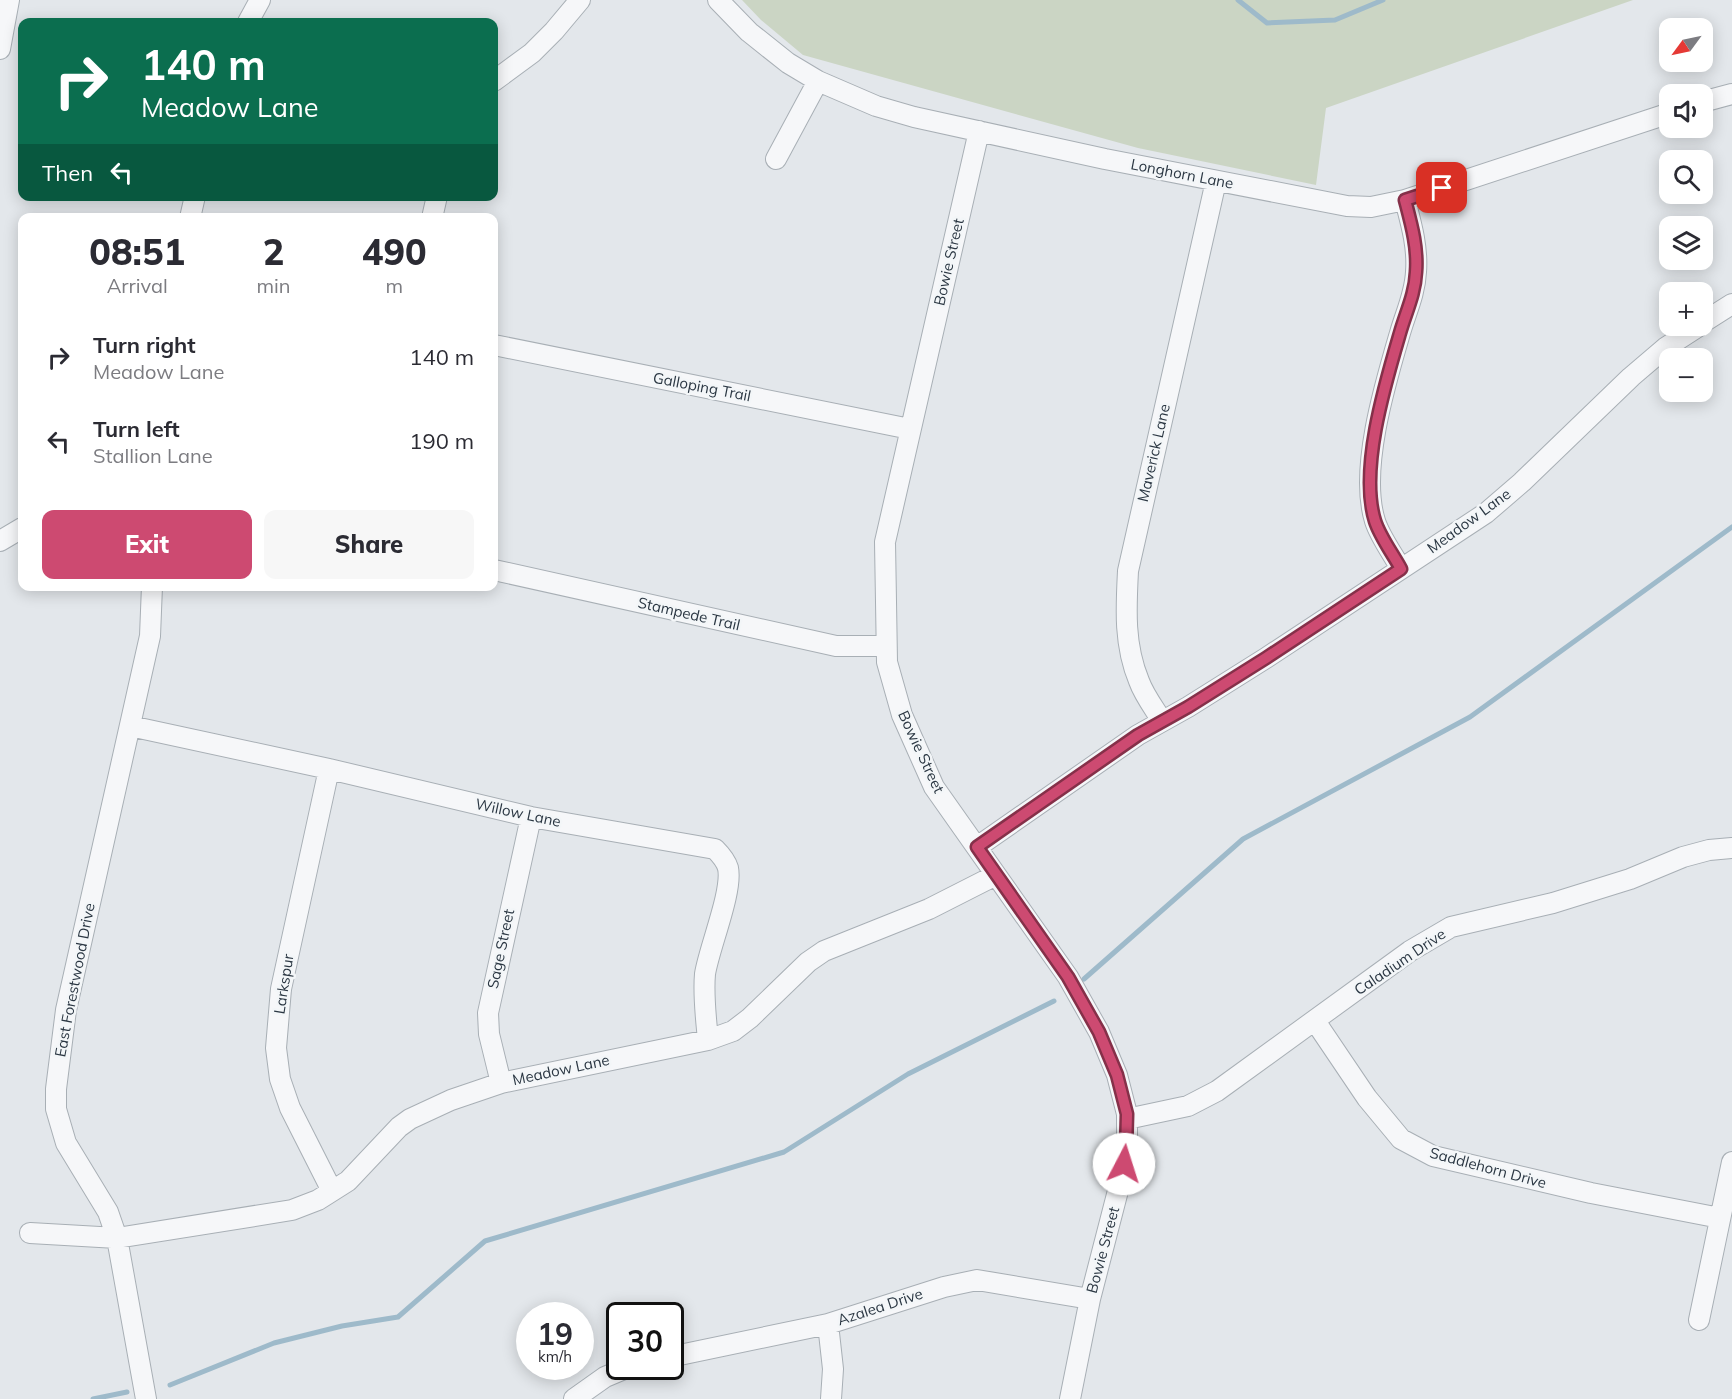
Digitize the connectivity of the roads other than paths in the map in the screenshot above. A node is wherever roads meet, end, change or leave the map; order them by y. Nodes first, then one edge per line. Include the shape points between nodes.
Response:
1 (9, 0) edge
2 (260, 0) edge
3 (580, 0) edge
4 (718, 0) edge
5 (250, 18) edge
6 (0, 49) edge
7 (498, 78) edge
8 (818, 81) junction
9 (1732, 94) edge
10 (1713, 99) edge
11 (1659, 117) edge
12 (979, 131) junction
13 (776, 159) dead end
14 (1216, 181) junction
15 (1405, 200) junction
16 (1732, 304) edge
17 (1713, 316) edge
18 (1683, 336) edge
19 (498, 346) edge
20 (910, 429) junction
21 (18, 530) edge
22 (0, 541) edge
23 (1401, 569) junction
24 (498, 571) edge
25 (152, 591) edge
26 (886, 646) junction
27 (1162, 721) junction
28 (130, 726) junction
29 (329, 769) junction
30 (531, 817) junction
31 (977, 847) junction
32 (1732, 848) edge
33 (996, 874) junction
34 (1315, 1021) junction
35 (708, 1040) junction
36 (501, 1083) junction
37 (1127, 1119) junction
38 (1732, 1162) edge
39 (332, 1191) junction
40 (1720, 1218) junction
41 (30, 1233) dead end
42 (117, 1238) junction
43 (1090, 1299) junction
44 (1699, 1320) dead end
45 (828, 1324) junction
46 (684, 1354) edge
47 (606, 1377) edge
48 (146, 1399) edge
49 (574, 1399) edge
50 (831, 1399) edge
51 (1070, 1399) edge

1 - 6 street
2 - 5 street
3 - 7 street via 532,53
4 - 8 street, Longhorn Lane via 767,47
8 - 12 street, Longhorn Lane via 896,112
8 - 13 street
9 - 10 street
11 - 15 street, Longhorn Lane
12 - 14 street, Longhorn Lane
12 - 20 street, Bowie Street
14 - 15 street, Longhorn Lane via 1347,206 1371,207
14 - 27 street, Maverick Lane via 1128,571 1125,621 1130,654 1139,682
15 - 23 street via 1417,270 1375,433 1369,485 1375,521
16 - 17 street, Meadow Lane
18 - 23 street, Meadow Lane via 1631,377 1486,513
19 - 20 street, Galloping Trail
20 - 26 street, Bowie Street via 885,542
21 - 22 street
23 - 27 street, Meadow Lane
24 - 26 street, Stampede Trail via 836,646
25 - 28 street, East Forestwood Drive via 150,636
26 - 31 street, Bowie Street via 902,715 929,777
27 - 31 street, Meadow Lane
28 - 29 street, Willow Lane
28 - 42 street, East Forestwood Drive via 66,1010 56,1089 56,1109 66,1143 108,1212
29 - 30 street, Willow Lane
29 - 39 street, Larkspur via 281,989 276,1048 280,1079 290,1108
30 - 35 street, Willow Lane via 715,849 721,855 728,868 727,886 706,973
30 - 36 street, Sage Street via 488,1014
31 - 33 street, Bowie Street
32 - 34 street, Caladium Drive via 1709,850 1552,903 1451,927 1410,951
33 - 35 street, Meadow Lane via 929,909 824,951 750,1018 733,1031
33 - 37 street, Bowie Street via 1068,977 1099,1032 1117,1075
34 - 37 street, Caladium Drive via 1217,1091 1188,1106
34 - 40 street, Saddlehorn Drive via 1367,1098 1401,1139 1433,1156 1591,1194
35 - 36 street, Meadow Lane
36 - 39 street, Meadow Lane via 410,1119
37 - 43 street, Bowie Street via 1121,1179
38 - 40 street
39 - 42 street, Meadow Lane via 292,1210
40 - 44 street
41 - 42 street, Meadow Lane
42 - 48 street, East Forestwood Drive
43 - 45 street, Azalea Drive via 977,1280
43 - 51 street, Bowie Street
45 - 46 street, Azalea Drive
45 - 50 street via 833,1369
47 - 49 street

